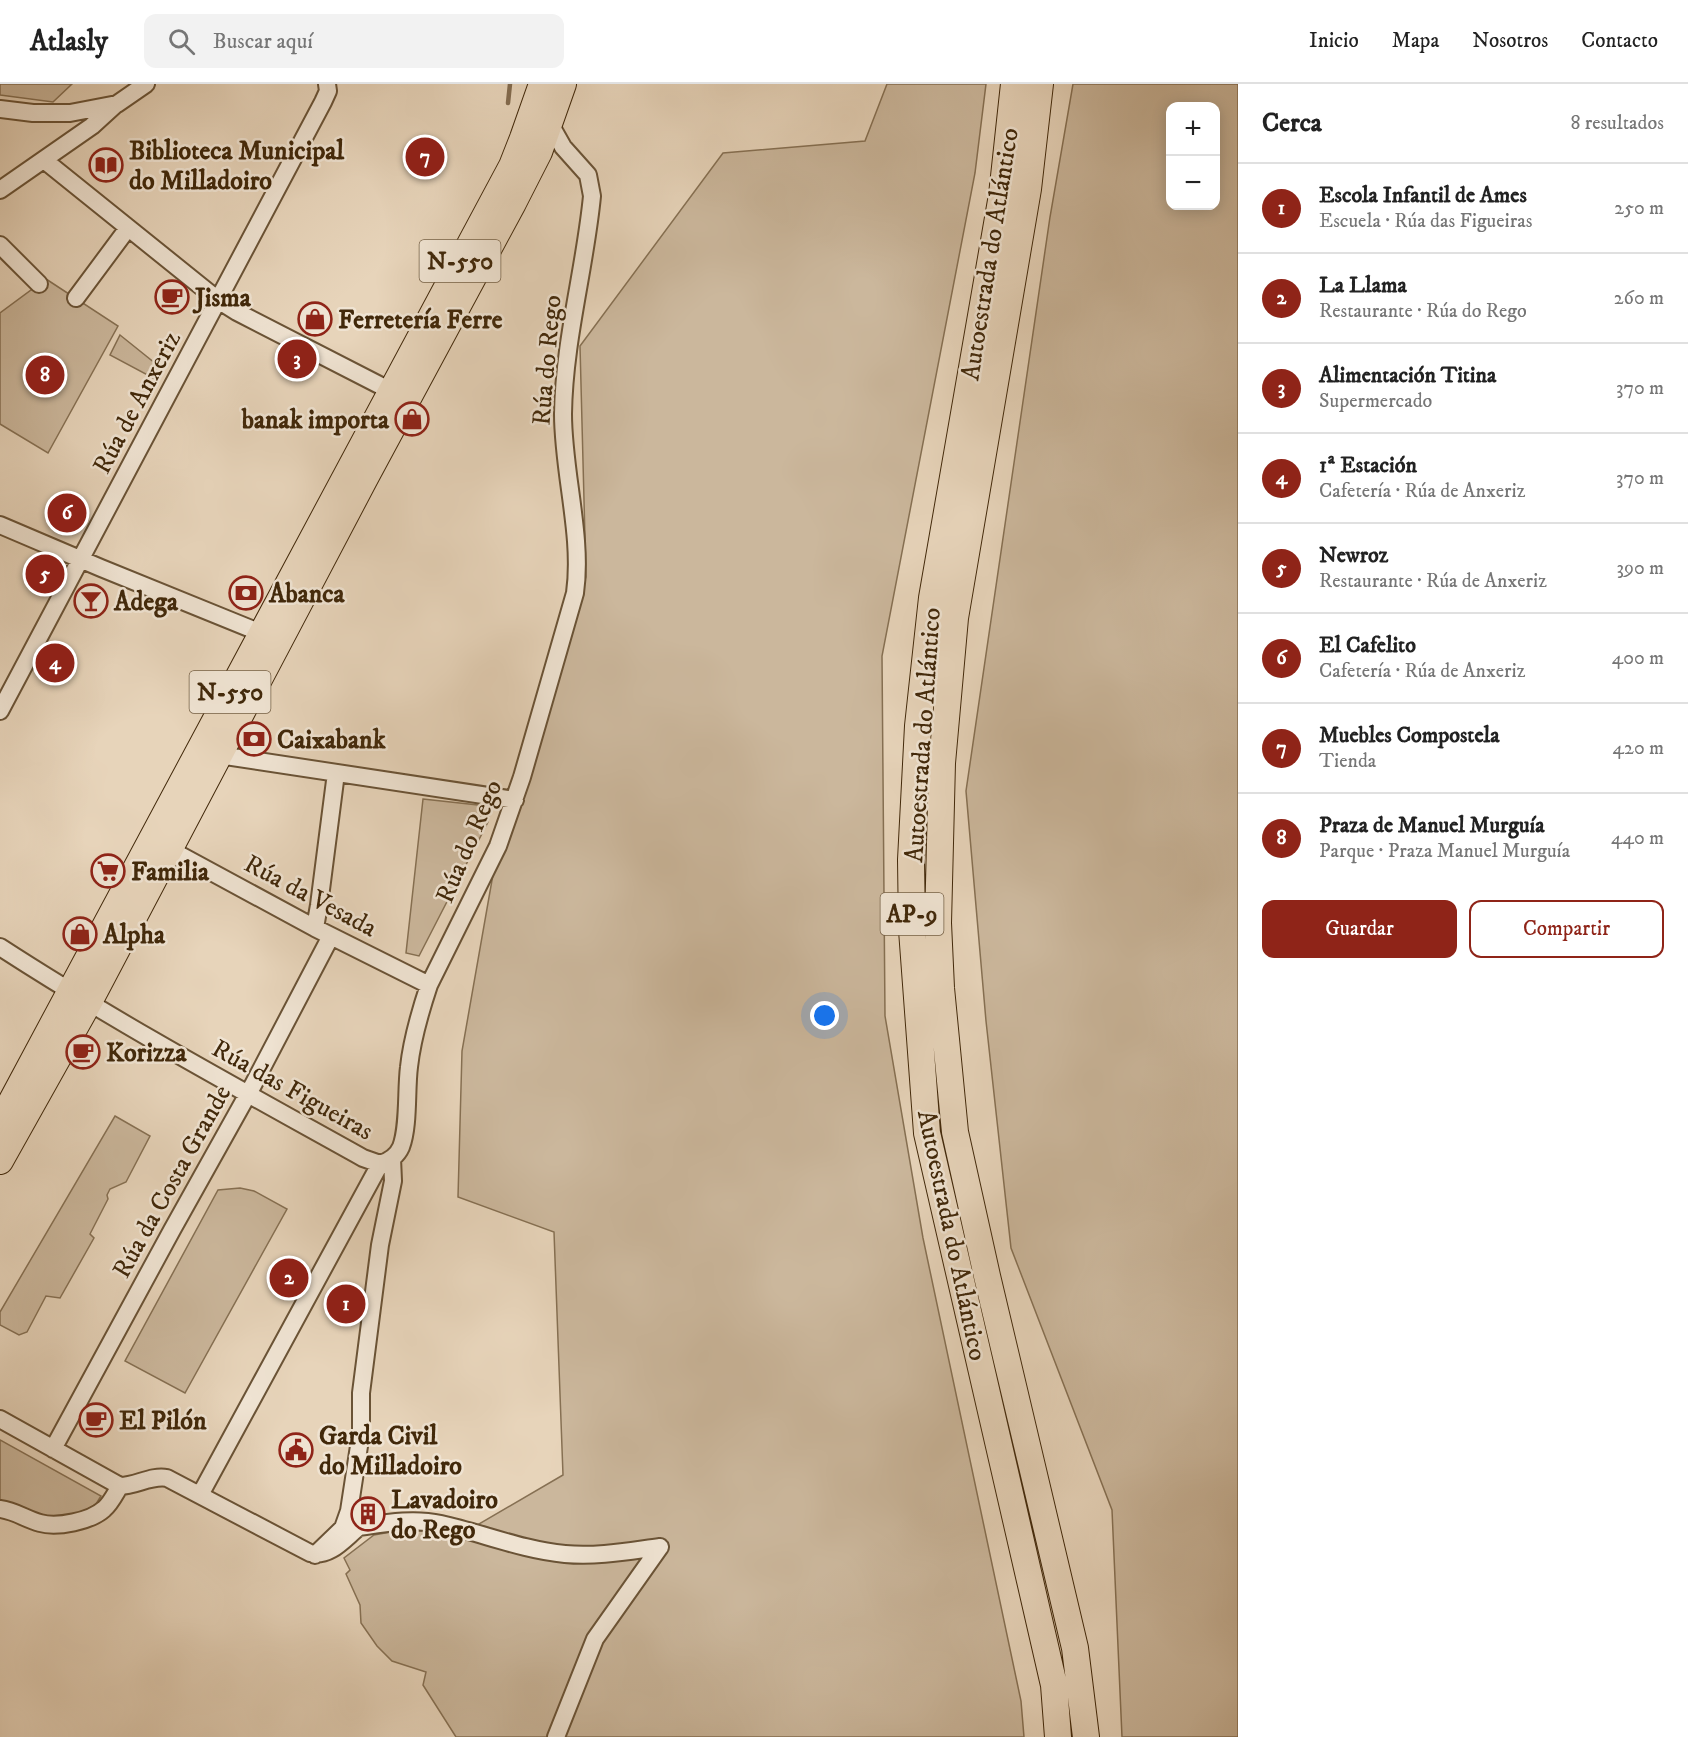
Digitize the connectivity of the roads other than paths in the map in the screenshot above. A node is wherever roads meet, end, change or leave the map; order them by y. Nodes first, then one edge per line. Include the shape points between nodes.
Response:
1 (146, 84) edge
2 (327, 84) edge
3 (542, 84) edge
4 (563, 84) edge
5 (1014, 84) edge
6 (1040, 84) edge
7 (117, 104) junction
8 (0, 109) edge
9 (539, 139) junction
10 (571, 157) junction
11 (44, 160) junction
12 (0, 190) edge
13 (128, 228) junction
14 (0, 245) edge
15 (39, 284) dead end
16 (76, 298) dead end
17 (218, 300) junction
18 (391, 391) junction
19 (0, 525) edge
20 (81, 559) junction
21 (261, 633) junction
22 (0, 711) edge
23 (219, 755) junction
24 (336, 773) junction
25 (515, 800) junction
26 (169, 849) junction
27 (315, 928) junction
28 (331, 936) junction
29 (0, 947) edge
30 (429, 985) junction
31 (80, 998) junction
32 (249, 1093) junction
33 (0, 1123) edge
34 (0, 1161) edge
35 (386, 1161) junction
36 (0, 1419) edge
37 (53, 1449) junction
38 (120, 1486) junction
39 (200, 1495) junction
40 (0, 1509) edge
41 (349, 1511) junction
42 (359, 1527) junction
43 (315, 1555) junction
44 (556, 1737) edge
45 (1058, 1737) edge
46 (1086, 1737) edge

1 - 7 street
2 - 17 street, Rúa de Anxeriz via 323,102
3 - 9 highway, N-550
4 - 9 highway, N-550
5 - 45 highway, Autoestrada do Atlántico / AP-9 via 1002,195 932,598 918,726 911,860 912,930 927,1133 1054,1685
6 - 46 highway, Autoestrada do Atlántico / AP-9 via 1028,189 956,618 942,763 938,923 956,1132 1075,1648
7 - 8 street via 51,114
7 - 11 street
9 - 10 street, Rúa do Rego via 563,147
9 - 10 street via 551,154
9 - 18 highway, N-550 via 512,166
9 - 23 highway, N-550
10 - 25 street, Rúa do Rego via 588,175 592,196 564,394 577,576
11 - 12 street
11 - 13 street
13 - 16 street
13 - 17 street
14 - 15 street
17 - 18 street
17 - 20 street, Rúa de Anxeriz
18 - 21 highway, N-550
19 - 20 street
20 - 21 street
20 - 22 street, Rúa de Anxeriz
21 - 31 highway, N-550
23 - 24 street
23 - 26 highway, N-550
24 - 25 street
24 - 27 street
25 - 30 street, Rúa do Rego via 498,846
26 - 27 street, Rúa da Vesada
26 - 31 highway, N-550
27 - 28 street, Rúa da Vesada
28 - 30 street, Rúa da Vesada
28 - 32 street, Rúa da Costa Grande
29 - 31 street, Rúa das Figueiras
30 - 35 street, Rúa do Rego via 411,1051 403,1141 397,1154
31 - 32 street, Rúa das Figueiras
31 - 33 highway, N-550
31 - 34 highway, N-550
32 - 35 street, Rúa das Figueiras via 363,1158
32 - 37 street, Rúa da Costa Grande
35 - 39 street, Rúa do Rego
35 - 41 street, Rúa das Figueiras via 393,1181 379,1256
36 - 37 street
37 - 38 street
38 - 39 street via 161,1477
38 - 40 street via 102,1511 75,1522 46,1525
39 - 43 street
41 - 42 street
41 - 43 street, Rúa das Figueiras via 343,1528
42 - 43 street via 331,1550
42 - 44 street via 400,1521 440,1524 565,1554 660,1547 596,1640

